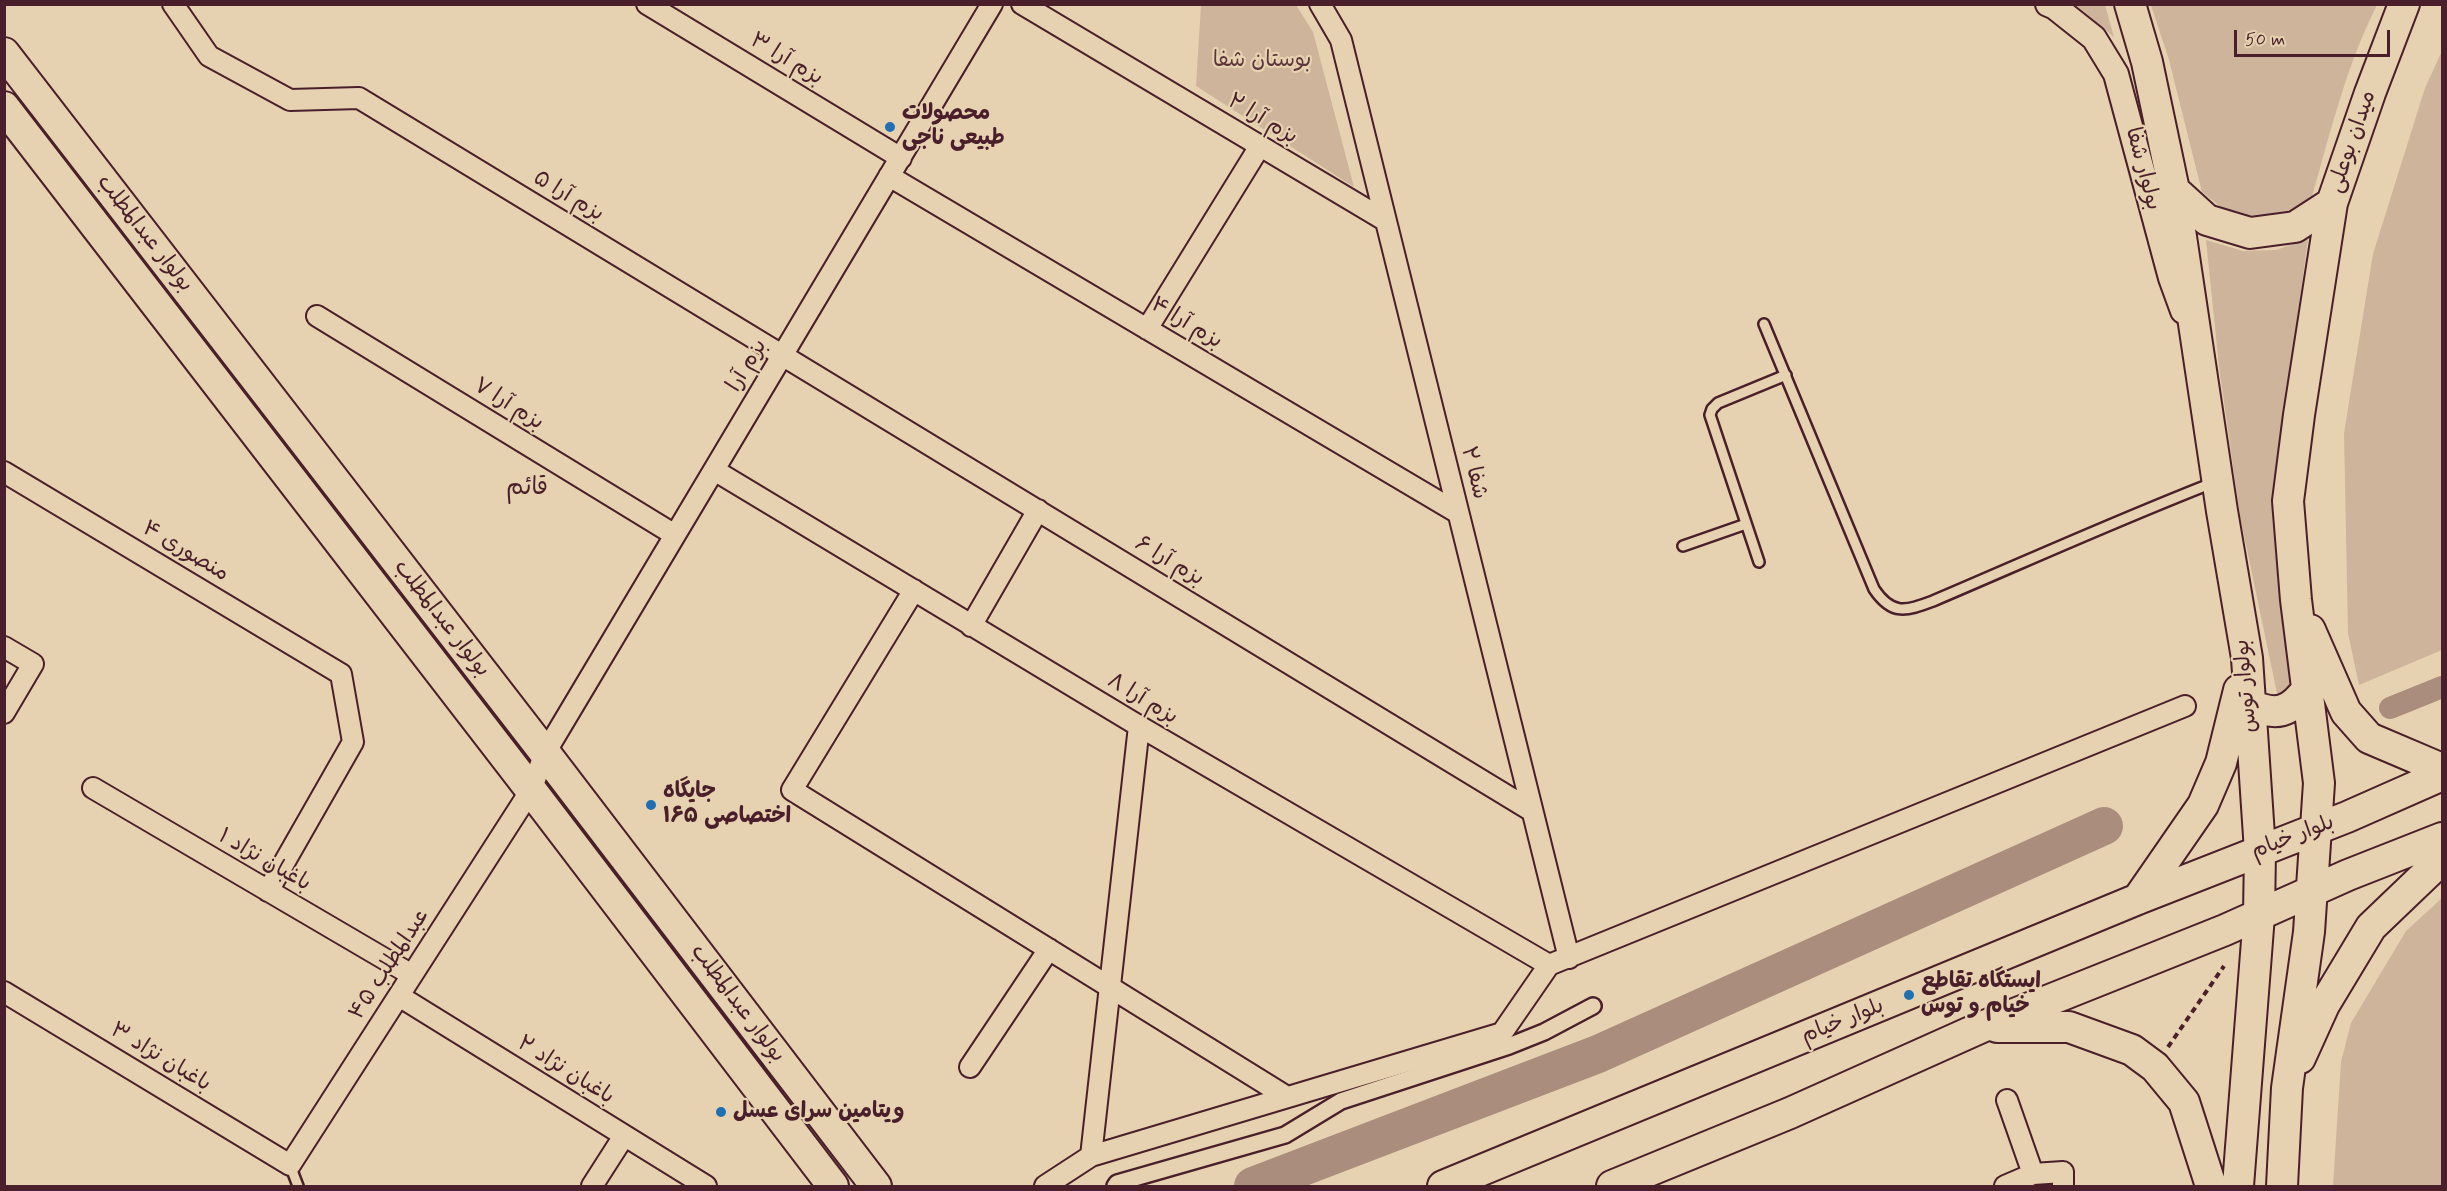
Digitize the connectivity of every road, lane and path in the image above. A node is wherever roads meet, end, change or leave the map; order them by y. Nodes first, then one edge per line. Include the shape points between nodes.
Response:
1 (172, 4) edge
2 (647, 4) edge
3 (992, 4) edge
4 (1022, 4) edge
5 (1320, 4) edge
6 (2048, 4) edge
7 (2130, 4) edge
8 (2404, 4) edge
9 (4, 53) edge
10 (4, 107) edge
11 (1260, 146) junction
12 (900, 158) junction
13 (889, 176) junction
14 (2174, 190) junction
15 (2332, 203) junction
16 (1386, 220) junction
17 (317, 316) dead end
18 (1764, 324) dead end
19 (1147, 329) junction
20 (782, 355) junction
21 (2199, 357) junction
22 (1786, 375) junction
23 (714, 470) junction
24 (4, 472) edge
25 (2217, 481) junction
26 (1038, 510) junction
27 (1458, 513) junction
28 (1746, 524) junction
29 (675, 536) junction
30 (1683, 546) dead end
31 (1759, 562) dead end
32 (914, 590) junction
33 (2296, 600) junction
34 (971, 626) junction
35 (4, 646) edge
36 (2247, 658) junction
37 (2308, 688) junction
38 (2249, 704) junction
39 (2185, 706) dead end
40 (4, 713) edge
41 (1138, 726) junction
42 (545, 753) junction
43 (2442, 769) edge
44 (2442, 775) edge
45 (93, 788) dead end
46 (531, 790) junction
47 (1532, 811) junction
48 (2317, 828) junction
49 (2442, 838) edge
50 (2260, 851) junction
51 (2442, 859) edge
52 (268, 891) junction
53 (2312, 892) junction
54 (2138, 899) junction
55 (2259, 915) junction
56 (1049, 949) junction
57 (1569, 958) junction
58 (1549, 965) junction
59 (2223, 966) dead end
60 (412, 975) junction
61 (1110, 987) junction
62 (4, 992) edge
63 (399, 996) junction
64 (1593, 1006) dead end
65 (1982, 1027) junction
66 (970, 1066) dead end
67 (2154, 1066) junction
68 (2287, 1088) junction
69 (1287, 1097) junction
70 (2007, 1100) dead end
71 (624, 1136) junction
72 (1091, 1156) junction
73 (290, 1165) junction
74 (2034, 1174) junction
75 (298, 1186) edge
76 (592, 1186) edge
77 (706, 1186) edge
78 (833, 1186) edge
79 (876, 1186) edge
80 (1045, 1186) edge
81 (1114, 1186) edge
82 (1443, 1186) edge
83 (1612, 1186) edge
84 (2005, 1186) edge
85 (2063, 1186) edge
86 (2211, 1186) edge
87 (2238, 1186) edge
88 (2282, 1186) edge

1 - 20 street, بزم آرا ۵ via 209,56 290,100 359,98
2 - 12 street, بزم آرا ۳
3 - 12 street, بزم آرا
4 - 11 street, بزم آرا ۲
5 - 16 street, شفا ۲ via 1341,40
6 - 21 street, بولوار شفا via 2094,38 2116,74 2171,278
7 - 14 main road
8 - 15 main road, میدان بوعلی
9 - 42 main road, بولوار عبدالمطلب
10 - 46 main road, بولوار عبدالمطلب
11 - 16 street, بزم آرا ۲
11 - 19 street
12 - 13 street, بزم آرا
13 - 19 street, بزم آرا ۴
13 - 20 street, بزم آرا
14 - 15 main road, میدان بوعلی via 2207,220 2250,233 2295,227
14 - 21 main road, بولوار توس
15 - 33 main road via 2288,501
16 - 27 street, شفا ۲
17 - 29 street, بزم آرا ۷
18 - 22 lane
19 - 27 street, بزم آرا ۴
20 - 23 street, بزم آرا
20 - 26 street, بزم آرا ۶
21 - 25 main road, بولوار توس
22 - 25 lane via 1874,589 1883,603 1897,610 1933,601
22 - 28 lane via 1724,400 1712,409 1712,426
23 - 29 street, بزم آرا
23 - 32 street, بزم آرا ۸
24 - 52 street, منصوری ۴ via 341,674 352,742
25 - 36 main road, بولوار توس
26 - 34 street
26 - 47 street, بزم آرا ۶
27 - 47 street, شفا ۲
28 - 30 lane
28 - 31 lane
29 - 42 street, بزم آرا
32 - 34 street, بزم آرا ۸
32 - 56 street via 792,790
33 - 37 main road
33 - 43 main road via 2346,712 2369,738
34 - 41 street, بزم آرا ۸
35 - 40 street via 33,664
36 - 38 main road, بولوار توس
36 - 54 main road via 2221,763 2203,805
37 - 38 main road via 2298,703 2282,711 2265,712
37 - 48 main road via 2319,783
38 - 50 main road, بولوار توس
39 - 57 street
41 - 58 street, بزم آرا ۸
41 - 61 street
42 - 46 street, عبدالمطلب ۴۵
42 - 79 main road, بولوار عبدالمطلب
44 - 48 main road, بلوار خیام
45 - 52 street, باغبان نژاد ۱
46 - 60 street, عبدالمطلب ۴۵
46 - 78 main road, بولوار عبدالمطلب
47 - 57 street, شفا ۲
48 - 50 main road, بلوار خیام
48 - 53 main road
49 - 53 main road
50 - 54 main road, بلوار خیام
50 - 55 main road, بولوار توس
51 - 68 main road via 2371,927 2324,1005
52 - 60 street, باغبان نژاد ۱
53 - 55 main road
53 - 68 main road
54 - 82 main road, بلوار خیام
55 - 65 main road
55 - 87 main road, بولوار توس
56 - 61 street
56 - 66 street
57 - 58 street
58 - 69 street via 1502,1033
59 - 67 path
60 - 63 street, عبدالمطلب ۴۵
61 - 69 street
61 - 72 street
62 - 73 street, باغبان نژاد ۳
63 - 71 street, باغبان نژاد ۲
63 - 73 street, عبدالمطلب ۴۵
64 - 81 street via 1509,1046 1341,1101 1286,1135
65 - 67 main road via 2069,1027 2132,1050
65 - 83 main road via 1790,1113
67 - 86 main road via 2184,1102
68 - 88 main road
69 - 72 street
70 - 74 street
71 - 76 street
71 - 77 street, باغبان نژاد ۲
72 - 80 street
73 - 75 lane
74 - 84 street
74 - 85 street via 2063,1172

